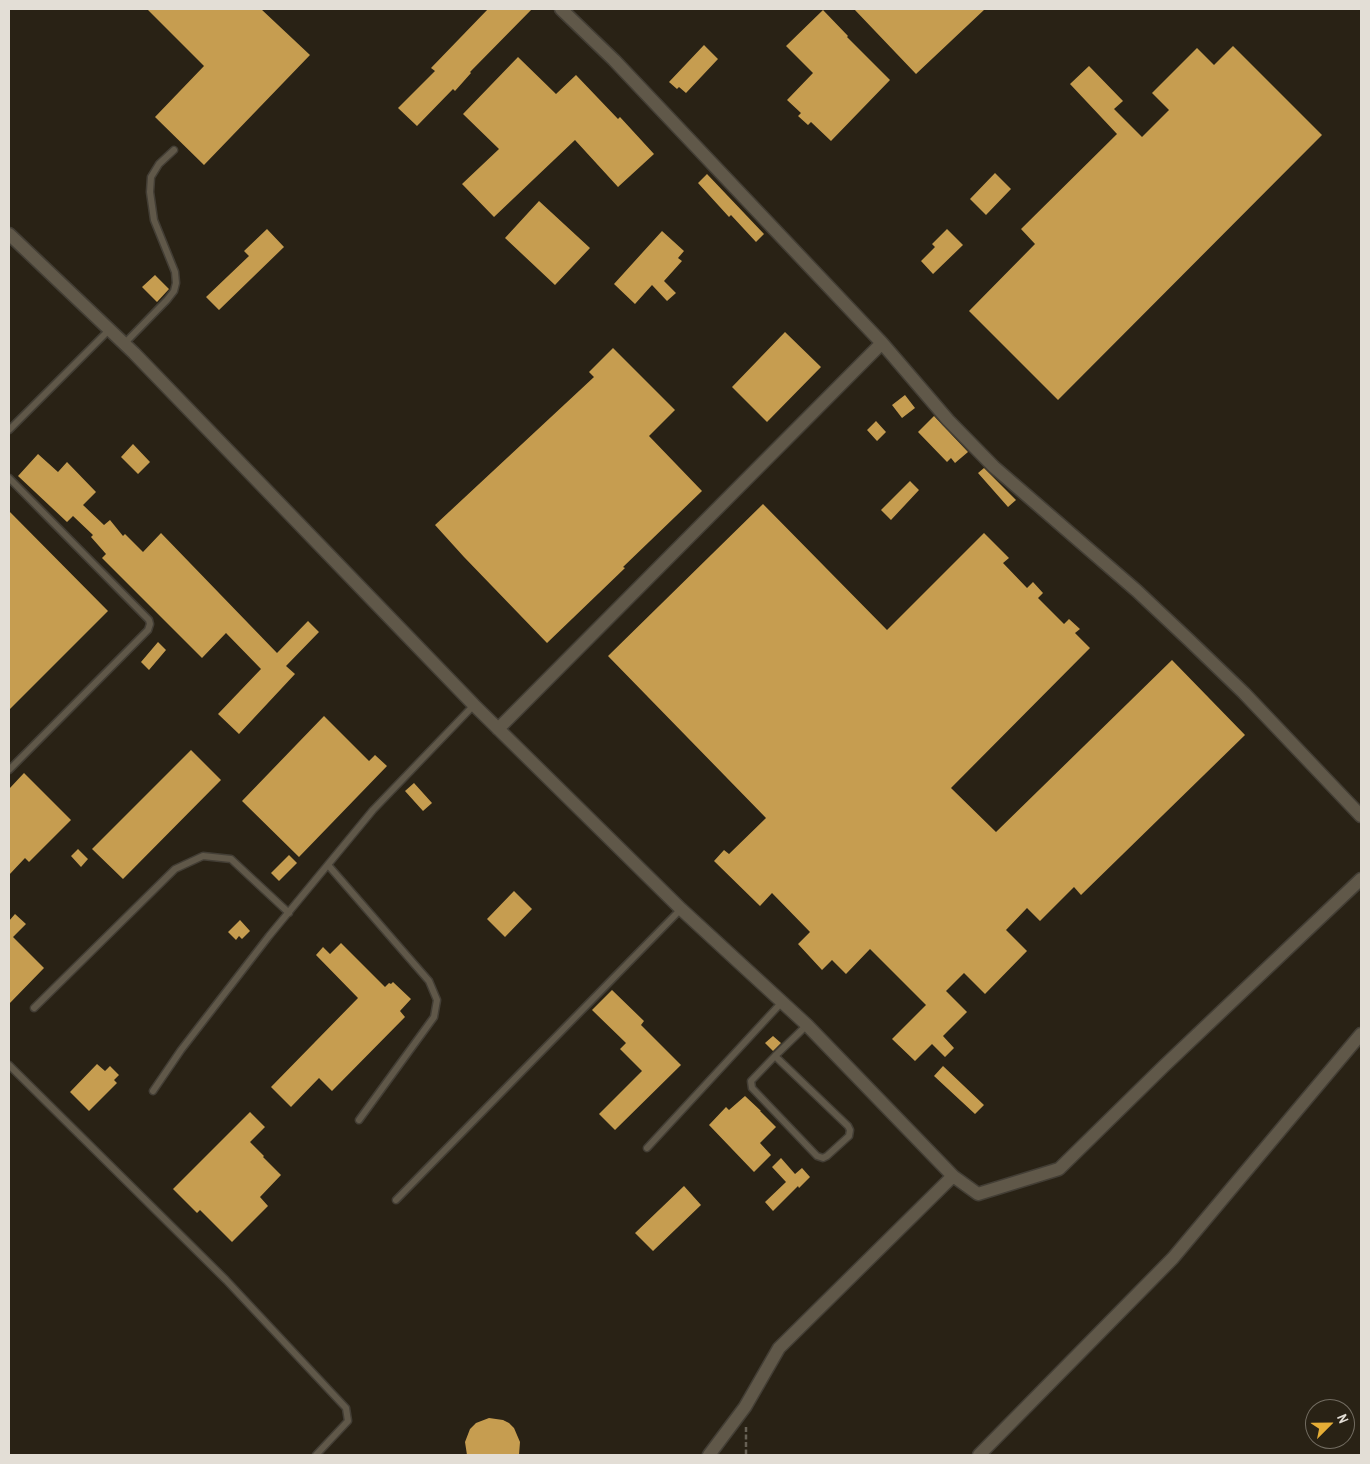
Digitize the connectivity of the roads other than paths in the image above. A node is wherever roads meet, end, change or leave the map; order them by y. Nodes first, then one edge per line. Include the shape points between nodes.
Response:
1 (560, 9) edge
2 (174, 150) dead end
3 (9, 234) edge
4 (109, 330) junction
5 (882, 343) junction
6 (124, 344) junction
7 (9, 430) edge
8 (9, 478) edge
9 (474, 705) junction
10 (498, 729) junction
11 (9, 770) edge
12 (1361, 816) edge
13 (328, 865) junction
14 (1361, 879) edge
15 (681, 909) junction
16 (289, 913) junction
17 (782, 1002) junction
18 (34, 1008) dead end
19 (806, 1025) junction
20 (1361, 1034) edge
21 (775, 1056) junction
22 (9, 1065) edge
23 (153, 1091) dead end
24 (359, 1120) dead end
25 (647, 1148) dead end
26 (953, 1176) junction
27 (396, 1200) dead end
28 (316, 1455) edge
29 (709, 1455) edge
30 (978, 1455) edge

1 - 5 street via 614,60
2 - 6 lane via 151,177 150,192 154,220 175,272 174,291
3 - 4 street
4 - 6 street
4 - 7 lane
5 - 10 street
5 - 12 street via 948,420 994,467 1189,640
6 - 9 street
8 - 11 lane via 150,624 148,630
9 - 10 street
9 - 13 lane via 373,810
10 - 15 street
13 - 16 lane
13 - 24 lane via 429,981 437,1000 434,1017
14 - 26 street via 1059,1169 978,1194
15 - 17 street
15 - 27 lane
16 - 18 lane via 231,859 203,856 175,869
16 - 23 lane via 181,1050
17 - 19 street
17 - 25 lane
19 - 21 lane
19 - 26 street
20 - 30 street via 1173,1258
21 - 21 lane via 850,1130 848,1136 823,1158 817,1156 752,1088 752,1081
22 - 28 lane via 226,1280 346,1408 348,1421
26 - 29 street via 779,1348 745,1407

